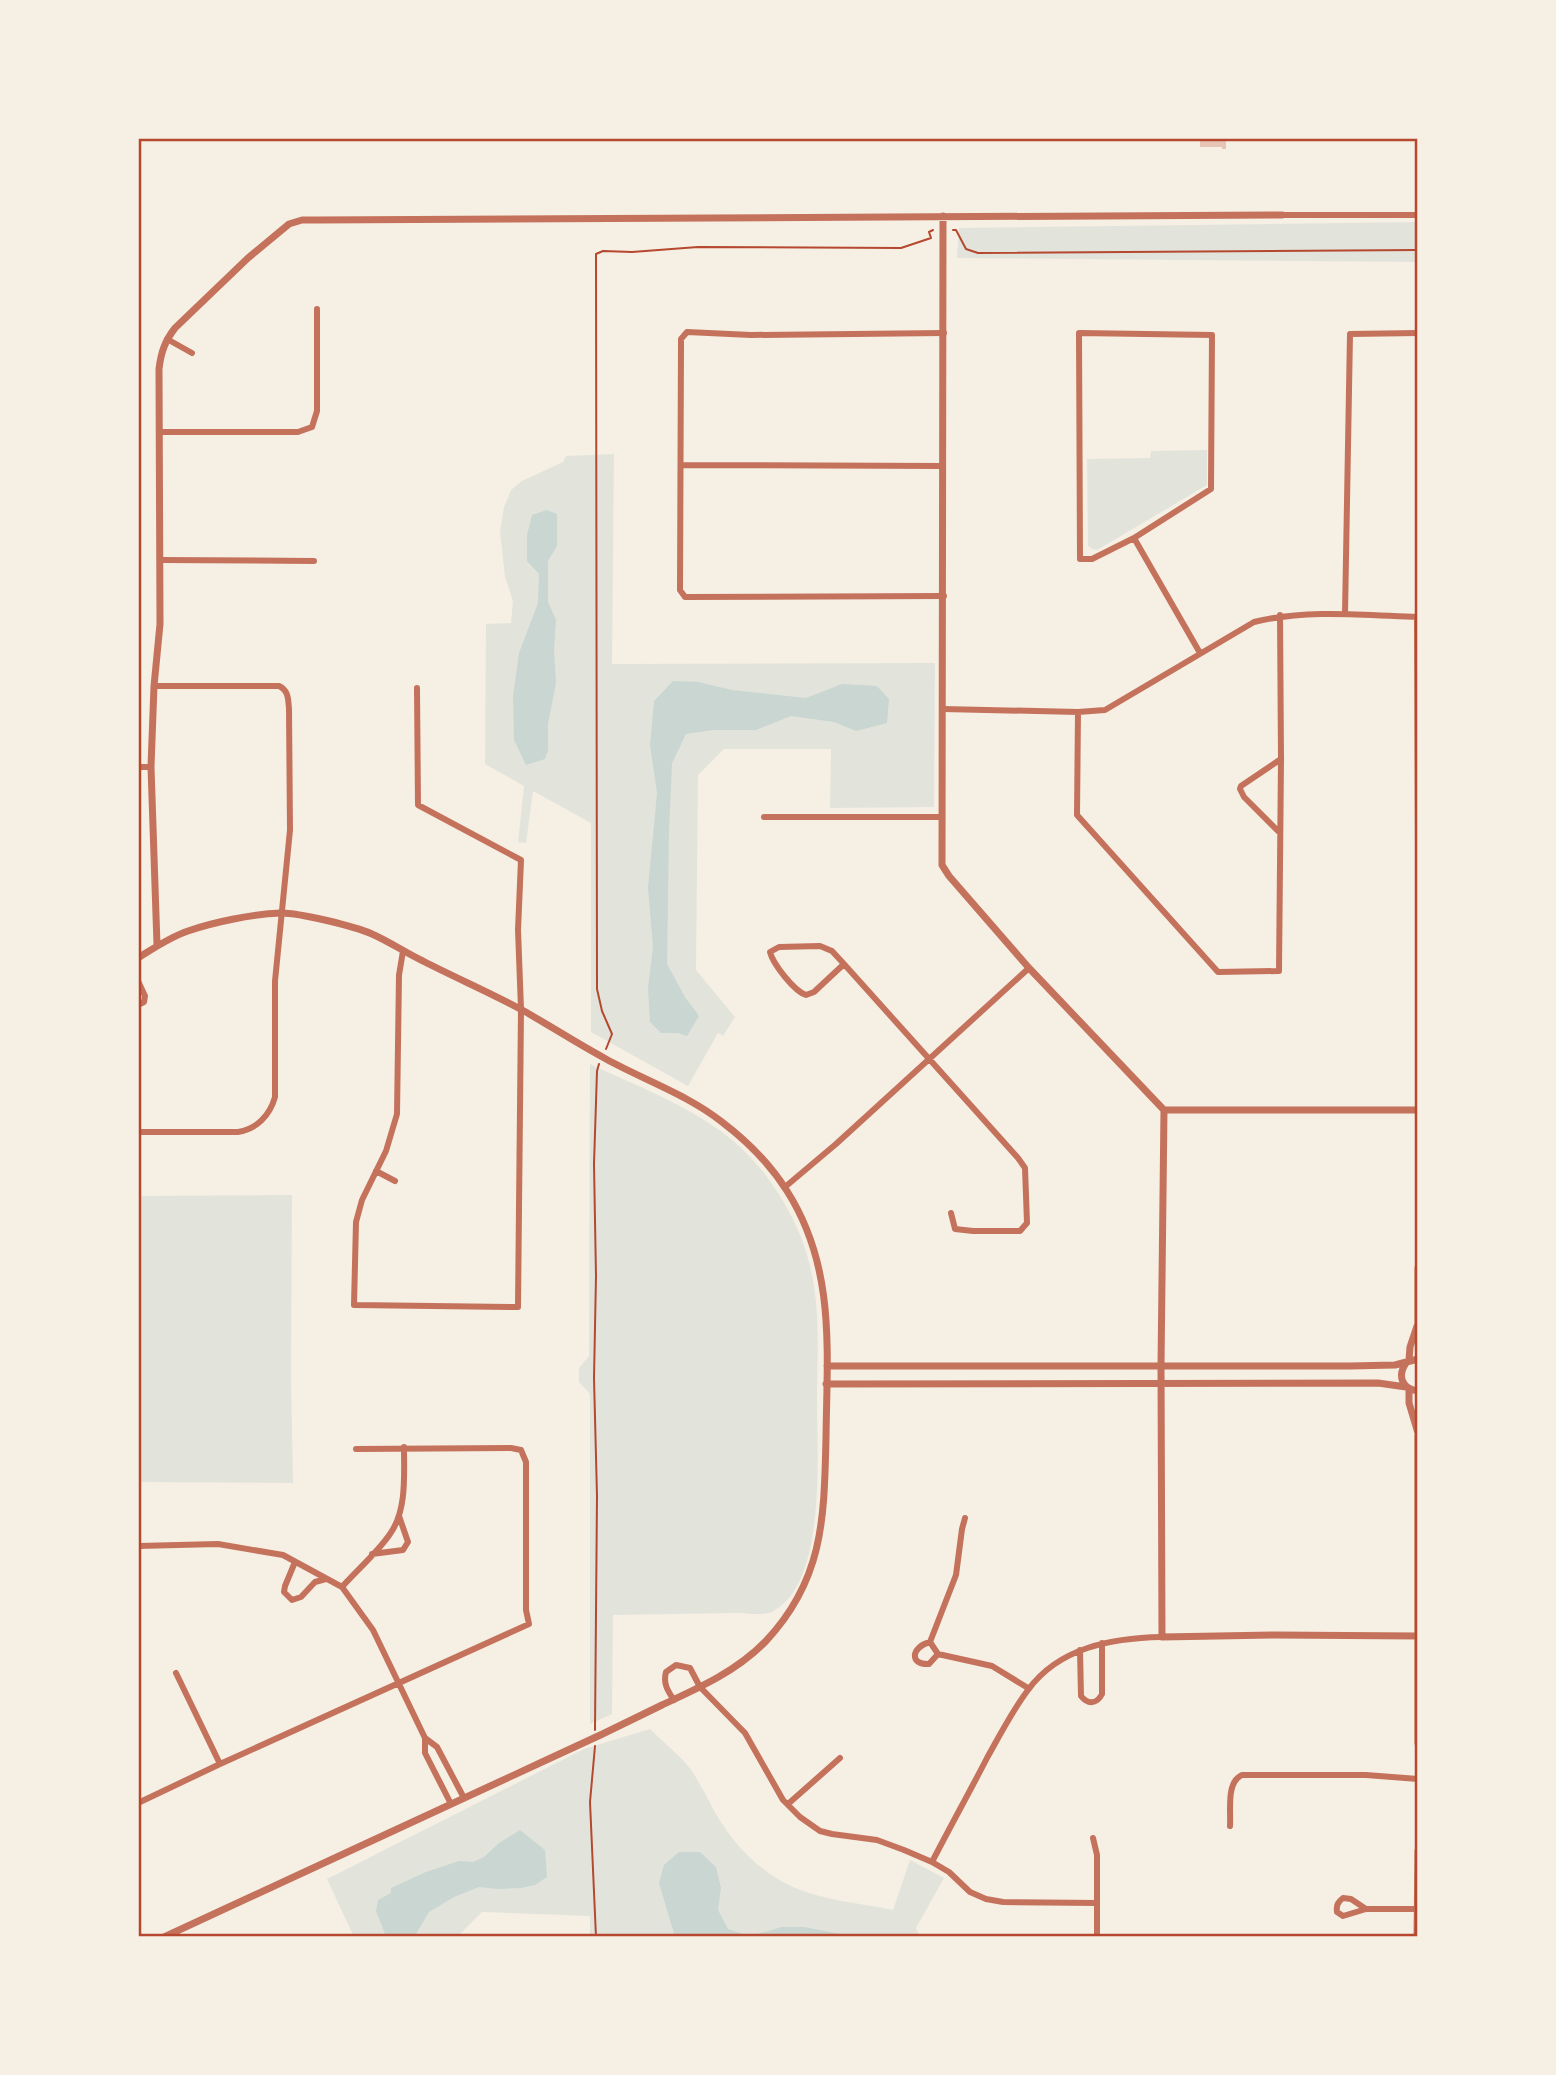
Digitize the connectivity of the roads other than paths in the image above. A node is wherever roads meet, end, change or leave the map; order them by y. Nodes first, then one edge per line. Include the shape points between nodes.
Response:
1 (1282, 215) joint
2 (1418, 215) edge
3 (943, 216) junction
4 (317, 309) dead end
5 (944, 333) junction
6 (1418, 333) edge
7 (167, 339) junction
8 (192, 353) dead end
9 (159, 432) junction
10 (681, 465) junction
11 (942, 466) junction
12 (1134, 538) junction
13 (160, 560) junction
14 (314, 561) dead end
15 (944, 596) junction
16 (1345, 614) junction
17 (1280, 615) junction
18 (1417, 617) edge
19 (1200, 653) junction
20 (154, 686) junction
21 (417, 688) dead end
22 (943, 709) junction
23 (1078, 712) junction
24 (1281, 759) junction
25 (138, 767) edge
26 (151, 767) junction
27 (764, 817) dead end
28 (942, 817) junction
29 (1279, 832) junction
30 (1418, 840) edge
31 (282, 913) junction
32 (157, 945) junction
33 (403, 951) junction
34 (138, 958) edge
35 (844, 964) junction
36 (1029, 968) junction
37 (138, 981) edge
38 (138, 1005) edge
39 (521, 1009) junction
40 (930, 1059) junction
41 (1164, 1110) junction
42 (1418, 1110) edge
43 (138, 1132) edge
44 (376, 1171) junction
45 (395, 1181) dead end
46 (785, 1187) junction
47 (951, 1213) dead end
48 (1418, 1268) edge
49 (1418, 1327) edge
50 (1411, 1360) edge
51 (827, 1366) junction
52 (1161, 1366) junction
53 (827, 1384) junction
54 (1161, 1385) junction
55 (1411, 1389) edge
56 (1418, 1434) edge
57 (404, 1447) junction
58 (356, 1449) dead end
59 (399, 1516) junction
60 (965, 1518) dead end
61 (138, 1546) edge
62 (372, 1554) junction
63 (295, 1562) junction
64 (326, 1578) junction
65 (342, 1587) junction
66 (1417, 1636) edge
67 (1162, 1637) junction
68 (930, 1642) junction
69 (1102, 1643) junction
70 (1080, 1650) junction
71 (938, 1654) junction
72 (176, 1673) dead end
73 (399, 1684) junction
74 (700, 1687) junction
75 (1028, 1688) junction
76 (674, 1700) junction
77 (425, 1738) junction
78 (1418, 1743) edge
79 (840, 1758) dead end
80 (220, 1763) junction
81 (1418, 1779) edge
82 (464, 1798) junction
83 (138, 1803) edge
84 (451, 1804) junction
85 (788, 1804) junction
86 (1230, 1826) dead end
87 (1093, 1838) dead end
88 (1418, 1851) edge
89 (932, 1862) junction
90 (1097, 1903) junction
91 (1366, 1909) dead end
92 (1418, 1909) edge
93 (164, 1937) edge
94 (1097, 1937) edge
95 (1417, 1937) edge

1 - 2 street
1 - 3 street
3 - 5 street
3 - 7 street via 293,222 248,258
4 - 9 street via 317,411 312,427 298,432
5 - 10 street via 687,332 681,338
5 - 11 street
6 - 16 street via 1350,334
7 - 8 street
7 - 9 street via 159,369
9 - 13 street
10 - 11 street
10 - 15 street via 680,590 685,597
11 - 15 street
12 - 12 street via 1092,559 1080,559 1079,333 1212,335 1211,489
12 - 19 street
13 - 14 street
13 - 20 street
15 - 22 street
16 - 17 street
16 - 18 street
17 - 19 street via 1254,622
17 - 24 street
18 - 30 street
19 - 23 street via 1105,710
20 - 26 street
20 - 31 street via 285,689 290,830
21 - 39 street via 418,805 521,860
22 - 23 street
22 - 28 street
23 - 29 street via 1077,815 1218,972 1279,971
24 - 29 street
24 - 29 street via 1240,789
25 - 26 street
26 - 32 street
27 - 28 street
28 - 36 street via 946,872
31 - 32 street via 186,931
31 - 33 street via 369,932
31 - 43 street via 275,981 273,1105 248,1131
32 - 34 street
33 - 39 street
33 - 44 street via 397,1114
35 - 35 street via 820,946 779,947 770,952 798,991 806,995
35 - 40 street
36 - 40 street
36 - 41 street
37 - 38 street via 145,996
39 - 44 street via 518,1307 354,1305 356,1222
39 - 46 street via 718,1118 754,1149
40 - 46 street
40 - 47 street via 1024,1168 1027,1223 1020,1231 954,1229
41 - 42 street
41 - 52 street
44 - 45 street
46 - 51 street via 803,1219 818,1262 825,1295
48 - 49 street
49 - 50 street via 1410,1347
50 - 52 street via 1389,1365
50 - 55 street via 1401,1375
51 - 52 street
51 - 53 street
52 - 54 street
53 - 54 street
53 - 74 street via 824,1516 812,1568 793,1607 765,1642 731,1670
54 - 55 street via 1378,1383
54 - 67 street
55 - 56 street via 1409,1403
56 - 66 street
57 - 58 street
57 - 59 street
57 - 73 street via 511,1448 524,1454 529,1624
59 - 62 street
59 - 62 street via 408,1542 403,1550
60 - 68 street via 956,1575
61 - 63 street via 218,1544 283,1555
62 - 65 street
63 - 64 street
63 - 64 street via 284,1592 292,1600
64 - 65 street
65 - 73 street via 373,1630
66 - 67 street
66 - 78 street
67 - 69 street
68 - 71 street
68 - 71 street via 915,1651 917,1660 929,1664
69 - 70 street
69 - 70 street via 1101,1694 1094,1702 1083,1699 1080,1692
70 - 75 street
71 - 75 street via 992,1666
72 - 80 street
73 - 77 street
73 - 80 street
74 - 76 street
74 - 76 street via 690,1668 670,1667 664,1678
74 - 85 street via 745,1733
75 - 89 street
76 - 82 street
77 - 82 street via 437,1747
77 - 84 street via 425,1753
79 - 85 street
80 - 83 street
81 - 86 street via 1242,1775 1232,1786
82 - 84 street
84 - 93 street
85 - 89 street via 820,1830 877,1840
87 - 90 street
88 - 92 street
89 - 90 street via 986,1899
90 - 94 street
91 - 92 street
92 - 95 street

